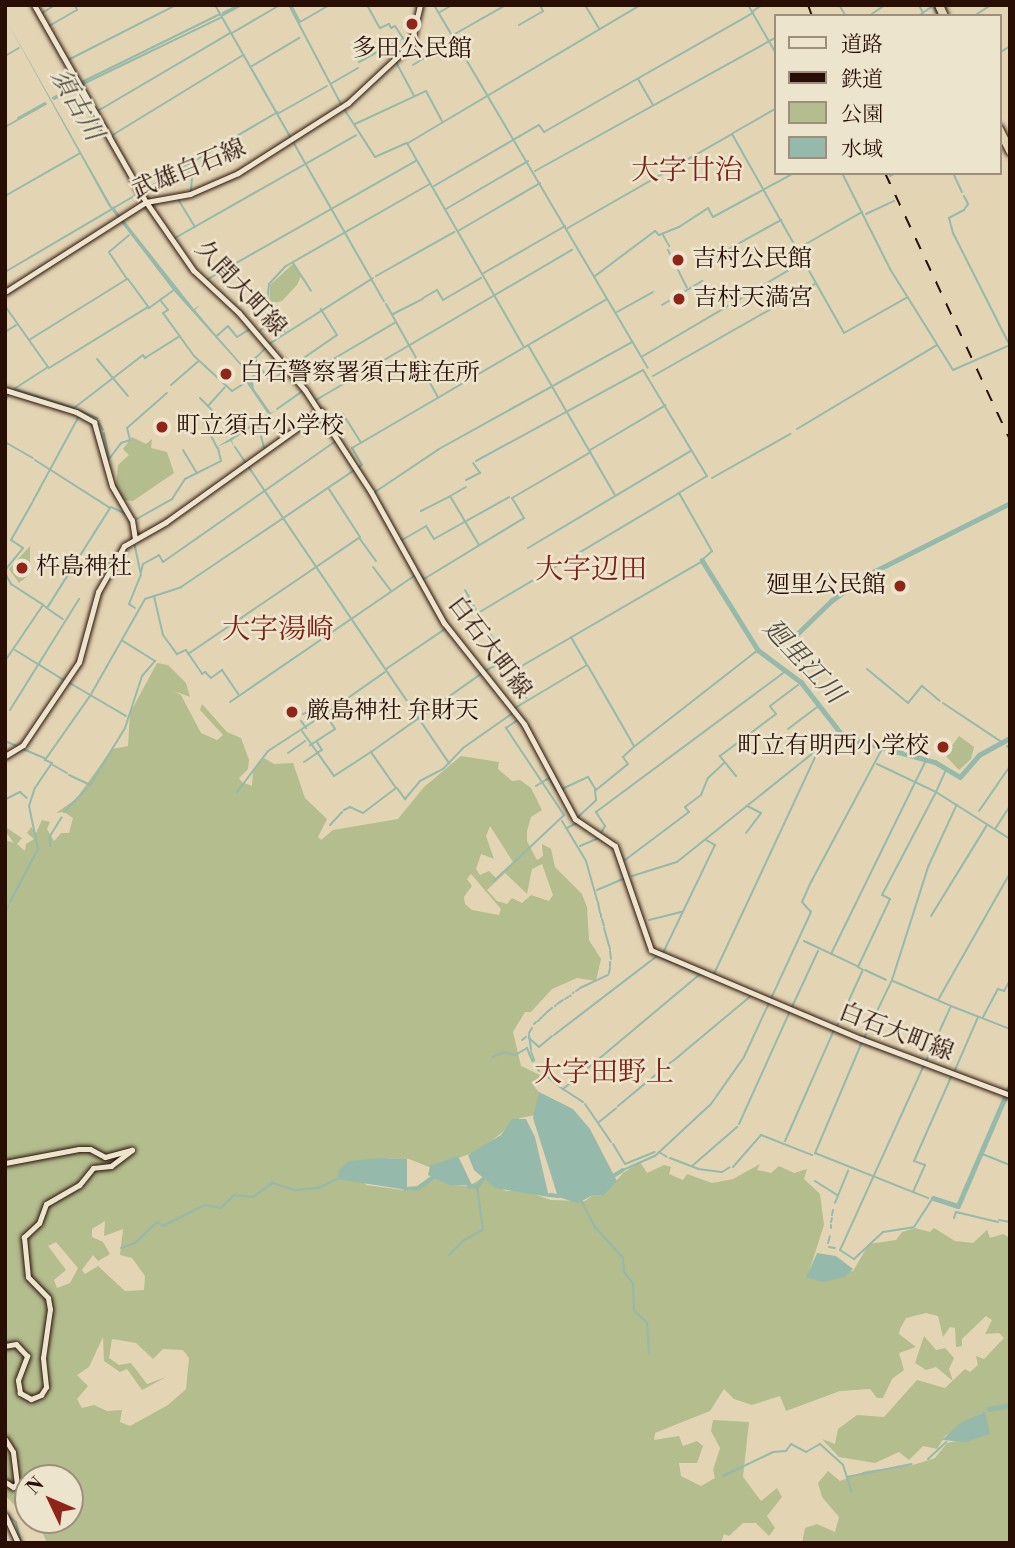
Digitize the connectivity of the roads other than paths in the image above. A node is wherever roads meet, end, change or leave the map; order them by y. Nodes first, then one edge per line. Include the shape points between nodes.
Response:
1 (34, 5) edge
2 (420, 5) edge
3 (1001, 133) edge
4 (1010, 151) edge
5 (146, 202) junction
6 (5, 292) edge
7 (9, 391) edge
8 (321, 411) junction
9 (135, 538) junction
10 (5, 757) edge
11 (1007, 1094) edge
12 (5, 1163) edge
13 (5, 1346) edge
14 (5, 1439) edge
15 (5, 1482) edge
16 (5, 1515) edge
17 (18, 1543) edge

1 - 5 main road, 久間大町線
2 - 5 main road, 武雄白石線 via 416,34 408,47 383,75 342,107 250,167 197,192
3 - 4 highway
5 - 6 main road, 武雄白石線
5 - 8 main road, 久間大町線 via 193,270 288,369
7 - 9 main road via 94,422 112,486 133,522
8 - 9 main road via 166,522
8 - 11 main road, 白石大町線 via 450,632 519,717 583,828 615,846 651,950
9 - 10 main road via 124,546 102,582 79,662 23,745
12 - 13 main road via 79,1149 105,1157 132,1150 111,1166 93,1168 79,1185 46,1204 39,1223 24,1237 28,1277 48,1298 50,1308 43,1358 46,1387 41,1395 31,1399 20,1393 18,1380 27,1356 16,1344
14 - 15 main road via 17,1484 12,1487
16 - 17 main road

